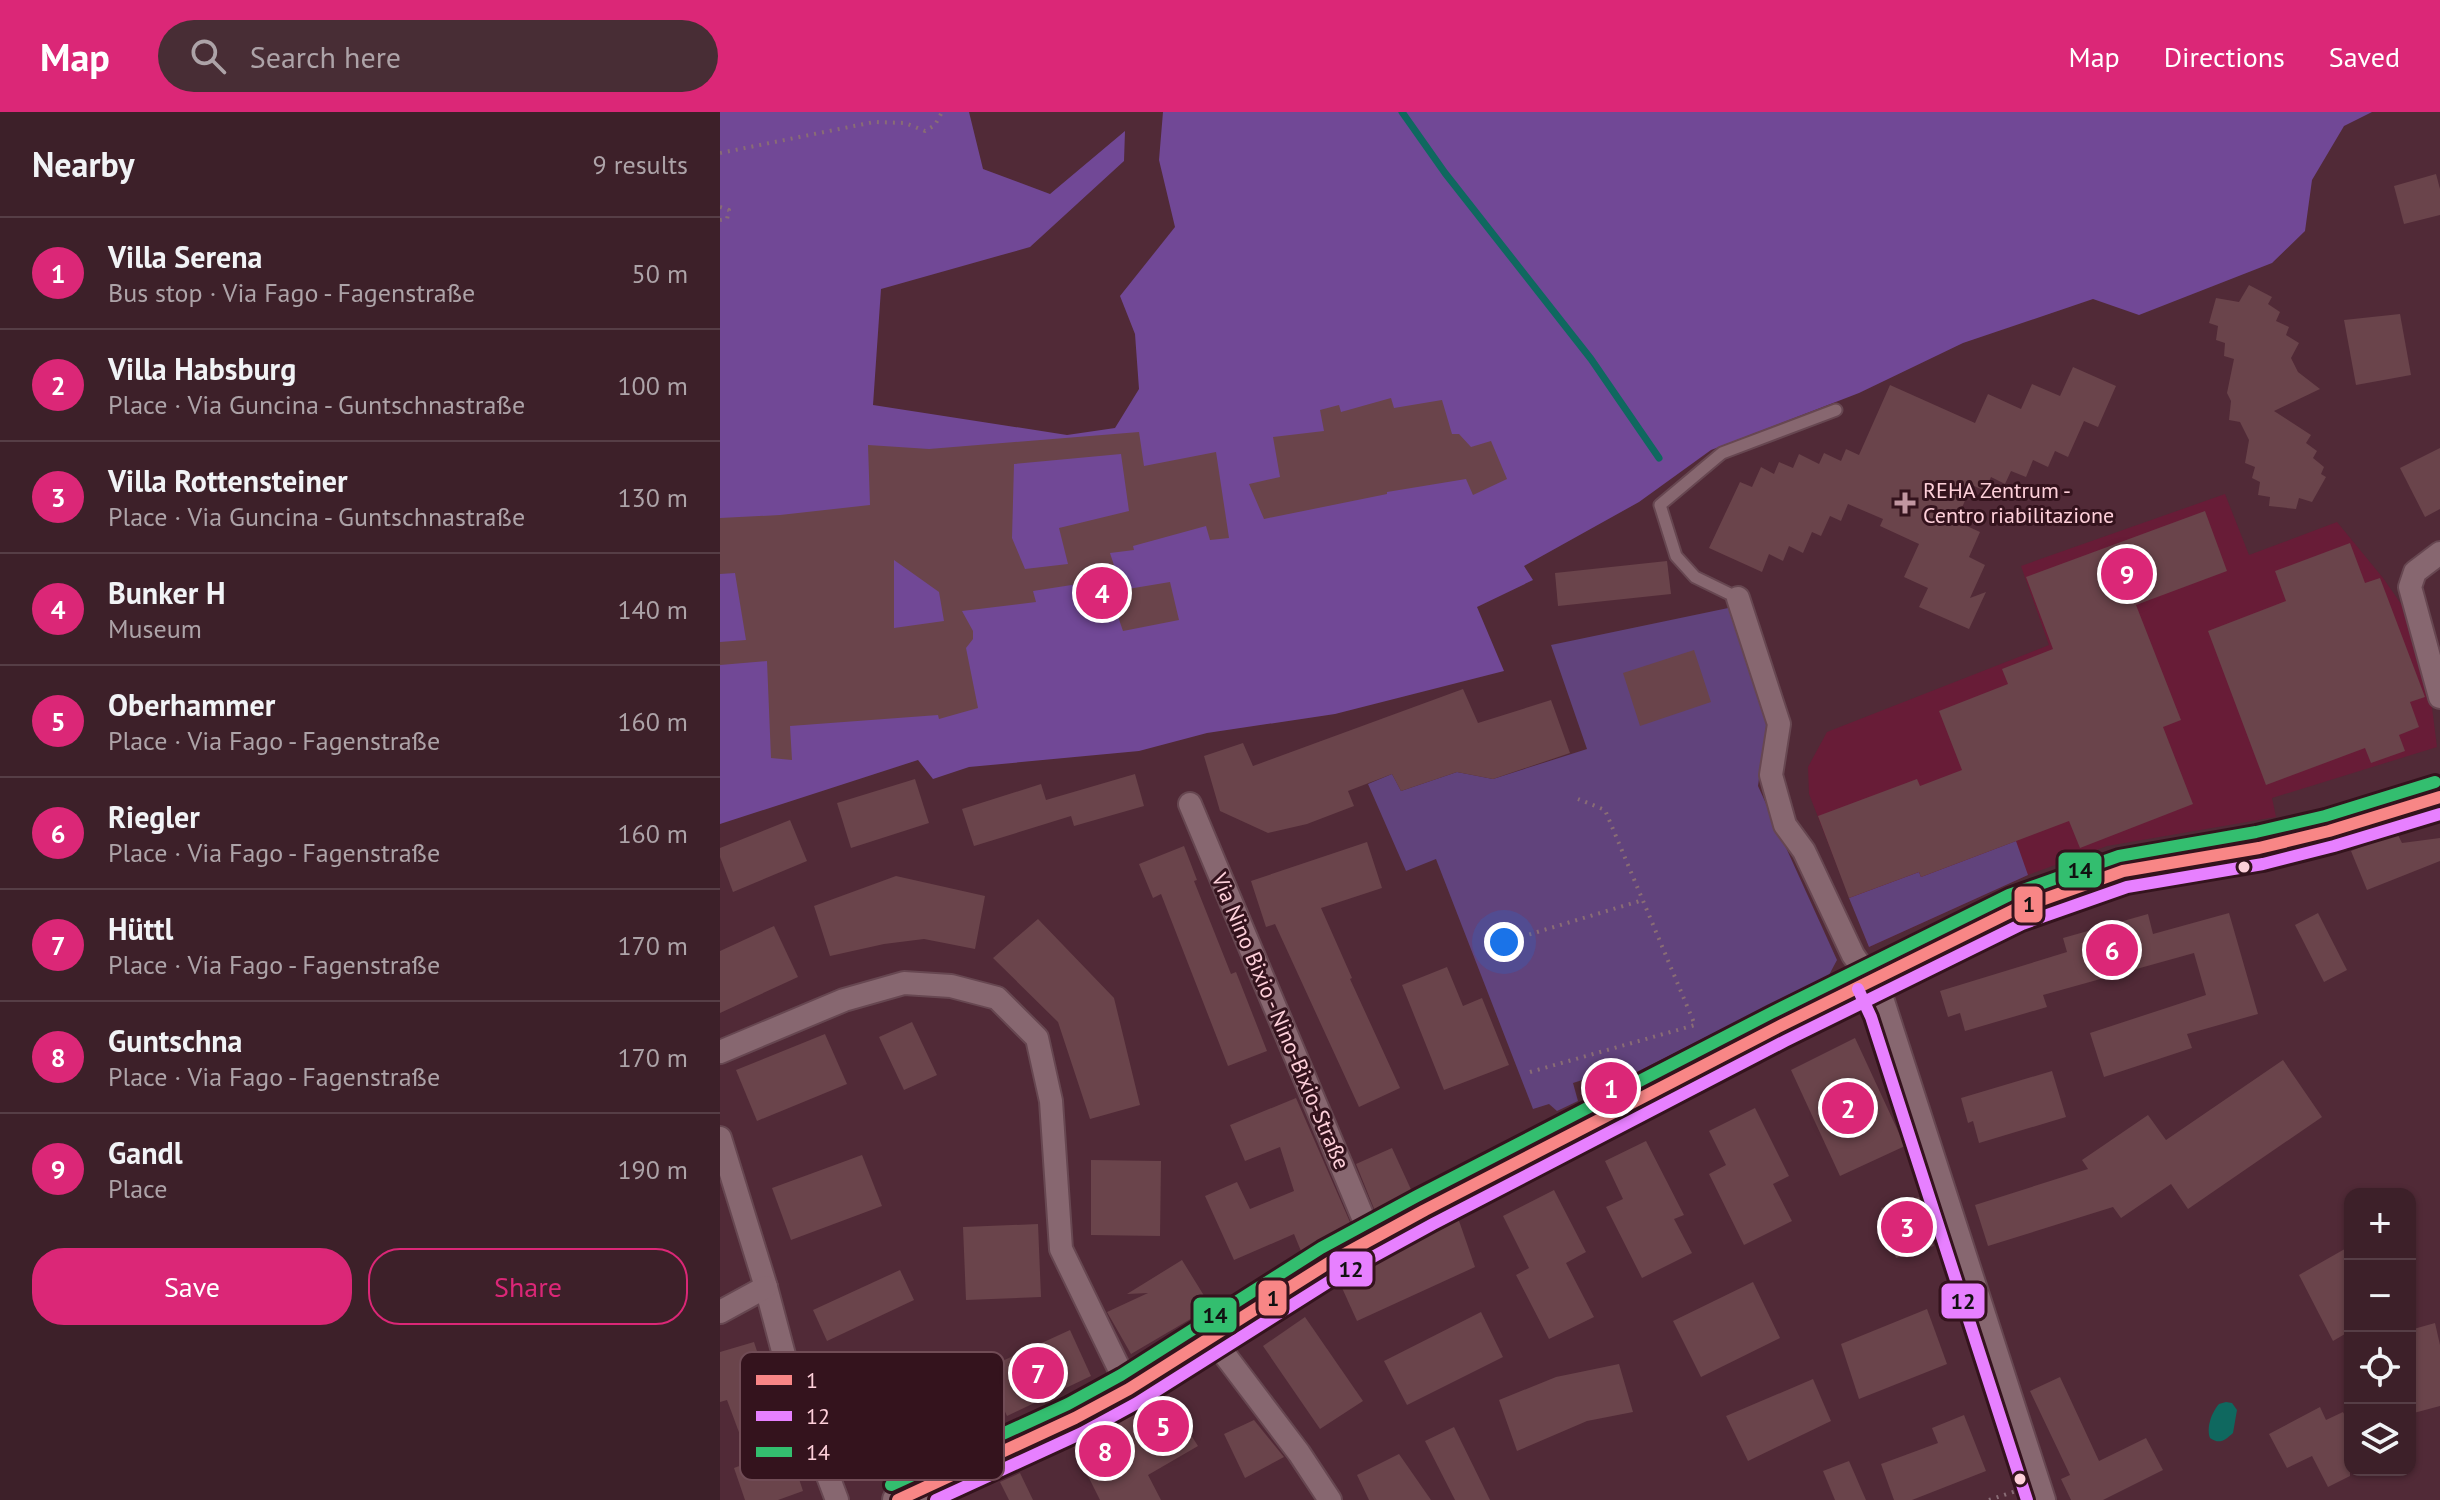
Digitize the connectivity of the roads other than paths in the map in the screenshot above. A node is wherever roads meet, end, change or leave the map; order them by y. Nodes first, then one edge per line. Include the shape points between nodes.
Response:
1 (1836, 410) dead end
2 (2440, 553) edge
3 (1738, 598) joint
4 (2440, 697) edge
5 (2440, 797) edge
6 (1190, 804) dead end
7 (1873, 982) junction
8 (720, 1052) edge
9 (720, 1138) edge
10 (725, 1161) edge
11 (1372, 1239) junction
12 (766, 1287) junction
13 (720, 1312) edge
14 (1212, 1338) junction
15 (783, 1352) edge
16 (1129, 1389) junction
17 (1004, 1451) edge
18 (829, 1480) edge
19 (941, 1480) edge
20 (2041, 1492) edge
21 (837, 1500) edge
22 (898, 1500) edge
23 (1330, 1500) edge

1 - 3 lane via 1722,453 1660,505 1676,556 1695,577
2 - 4 street via 2415,572 2410,587
3 - 7 street via 1779,724 1771,775 1785,825 1804,851 1853,955
5 - 7 street via 2259,848 2123,871 2016,909
6 - 11 street, Via Nino Bixio - Nino-Bixio-Straße
7 - 11 street
7 - 20 street
8 - 16 street via 844,1000 904,983 951,986 997,998 1037,1038 1051,1101 1061,1249
9 - 10 street
10 - 12 street
11 - 14 street
12 - 13 street
12 - 15 street
14 - 16 street
14 - 23 street
16 - 17 street
18 - 21 street
19 - 22 street

